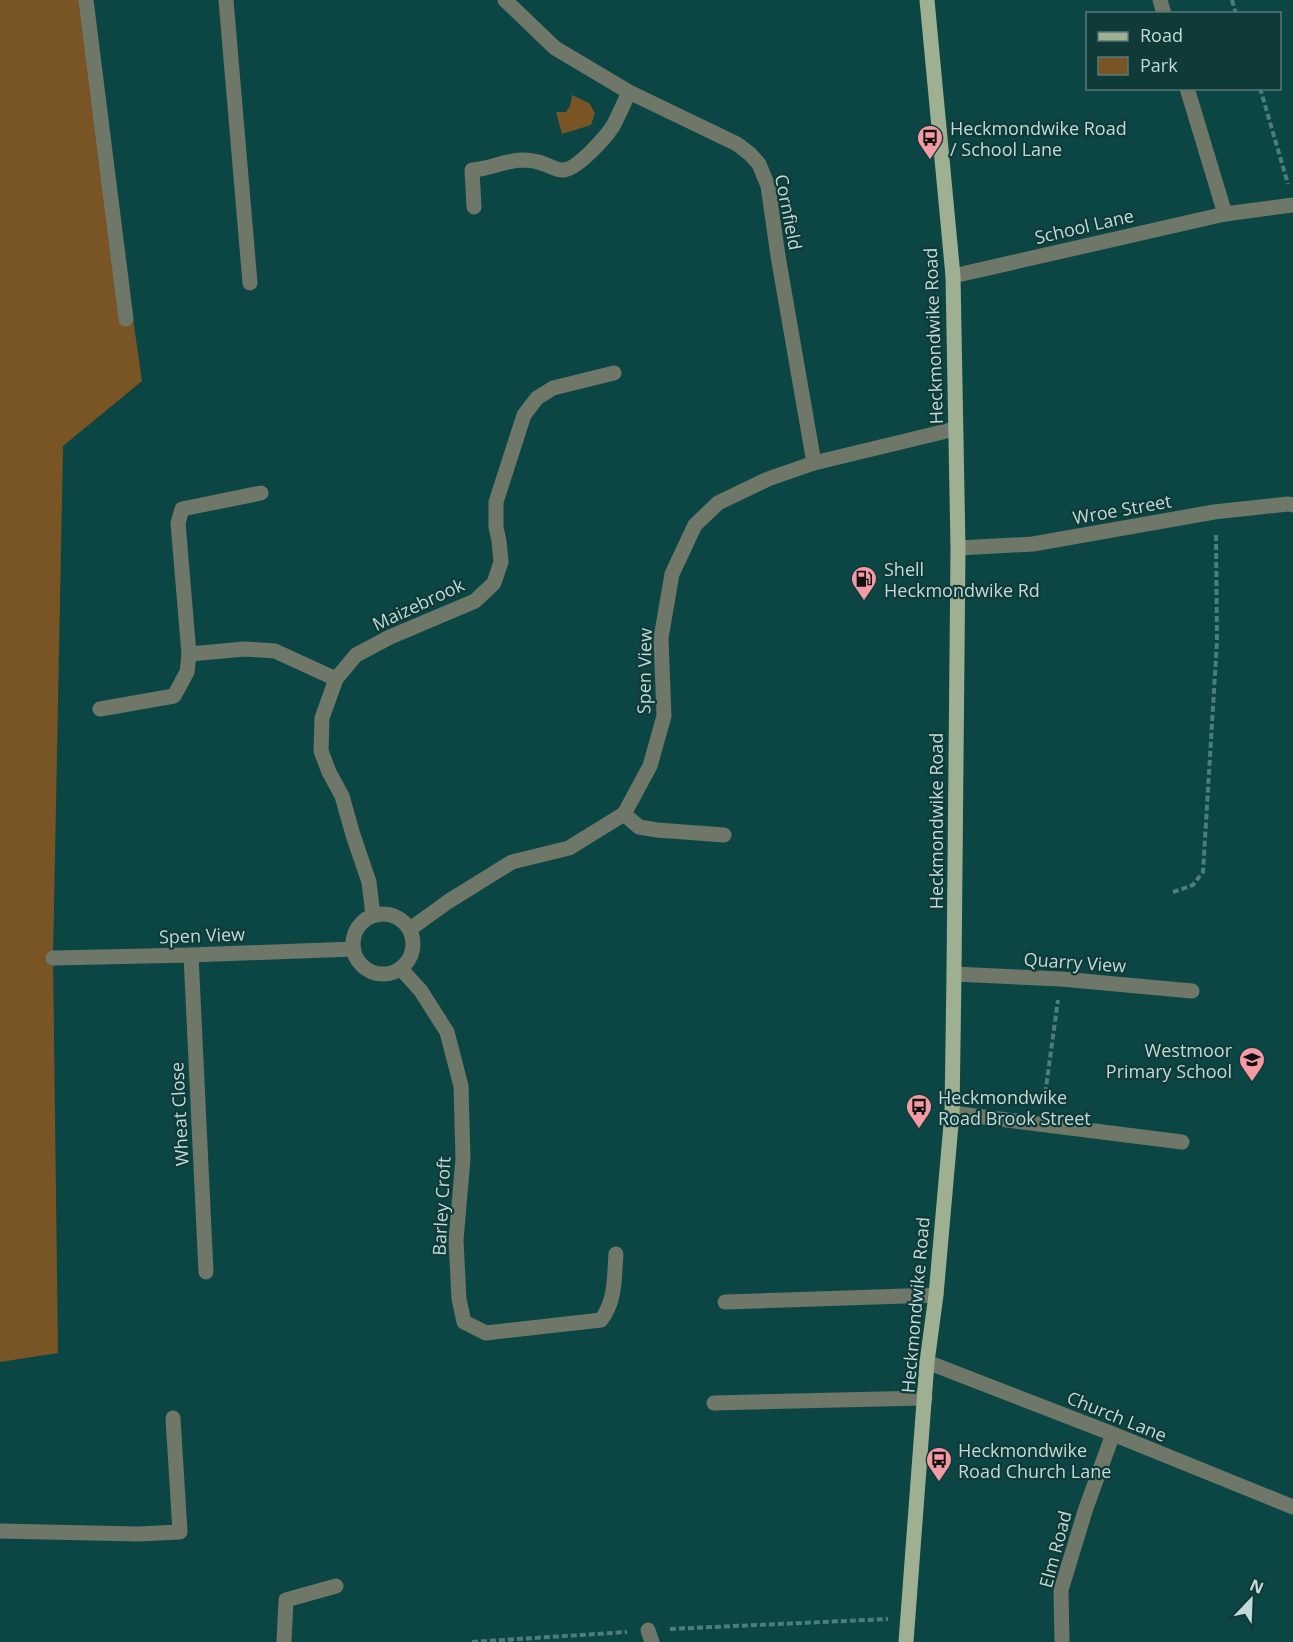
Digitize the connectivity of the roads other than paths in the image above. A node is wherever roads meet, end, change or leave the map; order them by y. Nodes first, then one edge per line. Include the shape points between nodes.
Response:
1 (86, 0) edge
2 (226, 0) edge
3 (505, 0) edge
4 (927, 0) edge
5 (1188, 90) edge
6 (629, 92) junction
7 (1292, 205) edge
8 (474, 207) dead end
9 (1225, 214) junction
10 (952, 276) junction
11 (250, 283) dead end
12 (126, 319) dead end
13 (614, 373) dead end
14 (955, 429) junction
15 (814, 463) junction
16 (261, 494) dead end
17 (1293, 505) edge
18 (958, 548) junction
19 (189, 654) junction
20 (336, 679) junction
21 (100, 709) dead end
22 (624, 814) junction
23 (724, 836) dead end
24 (373, 915) junction
25 (410, 929) junction
26 (353, 949) junction
27 (191, 955) junction
28 (53, 958) dead end
29 (401, 969) junction
30 (954, 974) junction
31 (1192, 992) dead end
32 (952, 1113) junction
33 (1182, 1142) dead end
34 (616, 1254) dead end
35 (206, 1272) dead end
36 (936, 1295) junction
37 (725, 1302) dead end
38 (927, 1362) junction
39 (925, 1398) junction
40 (714, 1403) dead end
41 (173, 1418) dead end
42 (1113, 1434) junction
43 (1293, 1507) edge
44 (0, 1531) edge
45 (336, 1586) dead end
46 (284, 1642) edge
47 (906, 1642) edge
48 (1062, 1642) edge

1 - 12 street
2 - 11 street
3 - 6 street, Cornfield via 555,48
4 - 10 main road, Heckmondwike Road
5 - 9 street
6 - 8 street via 606,136 570,168 561,170 525,160 472,170
6 - 15 street, Cornfield via 737,144 759,164 768,186
7 - 9 street, School Lane
9 - 10 street, School Lane
10 - 14 main road, Heckmondwike Road
13 - 20 street, Maizebrook via 553,388 537,398 524,415 496,502 501,562 494,583 475,601 356,655
14 - 15 street, Spen View
14 - 18 main road, Heckmondwike Road
15 - 22 street, Spen View via 718,503 695,525 672,574 661,638 664,716 650,766
16 - 19 street via 182,509 178,523
17 - 18 street, Wroe Street via 1214,512 1033,544
18 - 30 main road, Heckmondwike Road
19 - 20 street via 245,649 275,651
19 - 21 street via 188,672 174,696
20 - 24 street, Maizebrook via 322,718 321,751 342,796 369,882
22 - 23 street via 639,826 657,830
22 - 25 street, Spen View via 569,848 512,862
24 - 25 street via 394,916
24 - 26 street via 357,928
25 - 29 street via 412,955
26 - 27 street, Spen View
26 - 29 street via 356,959 371,973 392,974
27 - 28 street, Spen View
27 - 35 street, Wheat Close
29 - 34 street, Barley Croft via 421,991 447,1032 461,1086 464,1159 456,1240 464,1322 486,1333 601,1320 611,1302
30 - 31 street, Quarry View via 1061,978
30 - 32 main road, Heckmondwike Road
32 - 33 street
32 - 36 main road, Heckmondwike Road
36 - 37 street
36 - 38 main road, Heckmondwike Road
38 - 39 main road, Heckmondwike Road
38 - 42 street, Church Lane
39 - 40 street
39 - 47 main road, Heckmondwike Road
41 - 44 street via 180,1532
42 - 43 street, Church Lane
42 - 48 street, Elm Road via 1061,1590
45 - 46 street via 286,1600

